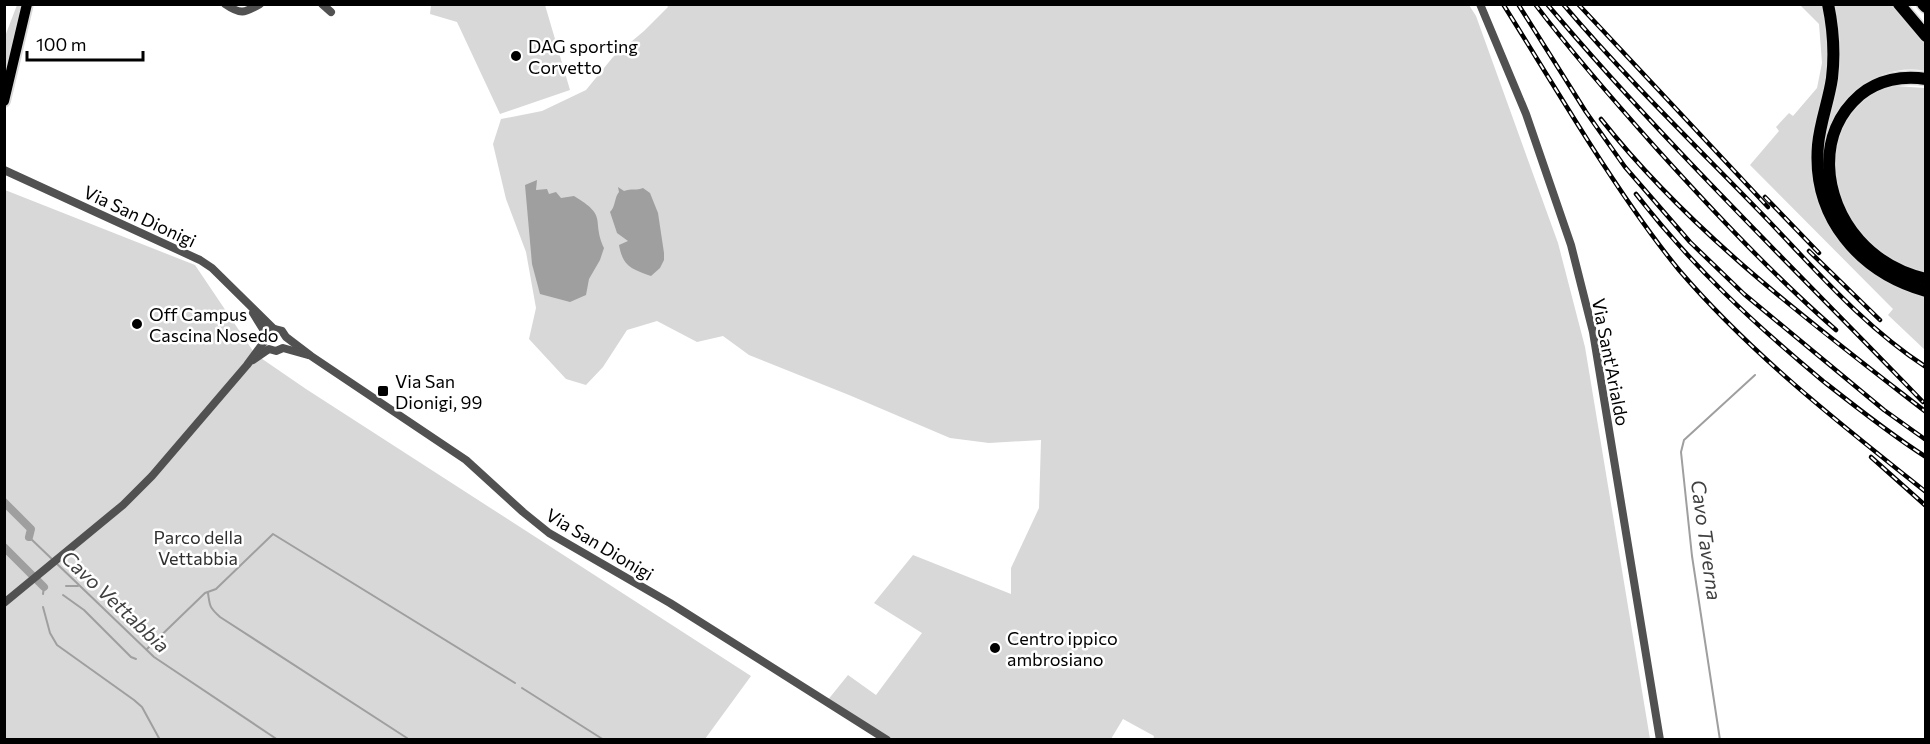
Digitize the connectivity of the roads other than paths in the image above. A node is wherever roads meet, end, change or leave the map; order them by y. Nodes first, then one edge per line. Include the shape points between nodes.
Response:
1 (27, 4) edge
2 (225, 4) edge
3 (260, 4) edge
4 (322, 4) edge
5 (1480, 4) edge
6 (1828, 4) edge
7 (1899, 4) edge
8 (331, 12) dead end
9 (1926, 36) edge
10 (1926, 79) edge
11 (4, 101) edge
12 (5, 170) edge
13 (1926, 279) edge
14 (1926, 291) edge
15 (250, 307) junction
16 (274, 329) junction
17 (286, 337) junction
18 (265, 338) junction
19 (283, 348) junction
20 (269, 350) junction
21 (311, 356) junction
22 (247, 364) junction
23 (4, 603) edge
24 (887, 740) edge
25 (1660, 740) edge

1 - 11 main road
2 - 3 street via 242,13
4 - 8 street
5 - 25 street, Via Sant'Arialdo via 1526,114 1571,245 1593,332
6 - 14 highway via 1833,62 1818,154 1820,184 1827,206 1860,256 1884,274
7 - 9 highway
10 - 13 highway via 1883,81 1864,92 1840,118 1831,139 1828,161 1842,215 1859,241 1894,268
12 - 15 street, Via San Dionigi via 200,260
15 - 16 street, Via San Dionigi
15 - 18 street, Via San Dionigi
16 - 17 street, Via San Dionigi
16 - 18 street, Via San Dionigi
17 - 19 street
17 - 21 street, Via San Dionigi
18 - 20 street, Via San Dionigi
18 - 22 street, Via San Dionigi
19 - 20 street, Via San Dionigi
19 - 21 street, Via San Dionigi
20 - 22 street, Via San Dionigi
21 - 24 street, Via San Dionigi via 466,460 549,533 678,608
22 - 23 street, Via San Dionigi via 123,505

